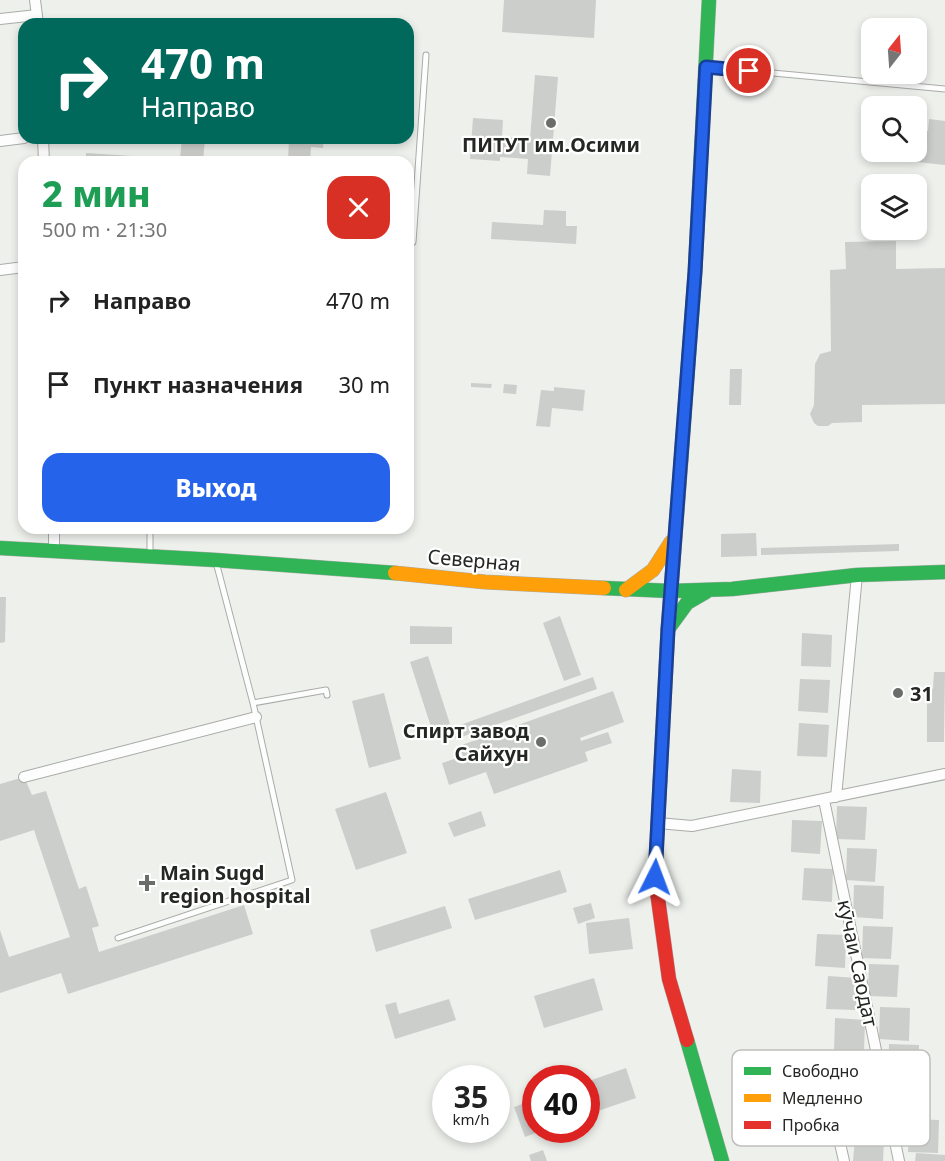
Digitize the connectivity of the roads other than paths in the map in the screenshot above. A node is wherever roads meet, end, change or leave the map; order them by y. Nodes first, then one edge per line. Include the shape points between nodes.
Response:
1 (35, 0) edge
2 (709, 0) edge
3 (37, 18) edge
4 (0, 19) edge
5 (18, 19) edge
6 (426, 55) dead end
7 (706, 67) junction
8 (945, 89) edge
9 (18, 139) edge
10 (0, 141) edge
11 (414, 228) edge
12 (18, 268) edge
13 (0, 270) edge
14 (54, 534) edge
15 (150, 534) edge
16 (675, 534) junction
17 (0, 548) edge
18 (54, 550) junction
19 (150, 557) junction
20 (215, 560) junction
21 (945, 572) edge
22 (857, 575) junction
23 (626, 590) junction
24 (710, 590) junction
25 (670, 591) junction
26 (668, 629) junction
27 (327, 695) dead end
28 (253, 703) junction
29 (256, 717) junction
30 (945, 774) edge
31 (24, 777) dead end
32 (836, 797) junction
33 (824, 800) junction
34 (658, 823) junction
35 (118, 938) dead end
36 (876, 1050) edge
37 (841, 1146) edge
38 (896, 1146) edge
39 (722, 1161) edge
40 (844, 1161) edge
41 (899, 1161) edge

1 - 3 street
2 - 7 street
4 - 5 street
6 - 11 lane
7 - 8 lane
7 - 16 street
9 - 10 street
12 - 13 street
14 - 18 street
15 - 19 lane
16 - 23 street via 659,566
16 - 25 street
17 - 18 street, Северная
18 - 19 street, Северная
19 - 20 street, Северная
20 - 23 street, Северная
20 - 28 lane
21 - 22 street, Северная
22 - 24 street, Северная
22 - 32 street
23 - 25 street, Северная
24 - 25 street, Северная
24 - 26 street via 687,603
25 - 26 street
26 - 34 street
27 - 28 lane via 326,690
28 - 29 lane
29 - 31 street
29 - 35 lane via 292,880
30 - 32 street
32 - 33 street
33 - 34 street via 692,826
33 - 36 street, кӯчаи Саодат
34 - 39 street via 655,877 669,979
37 - 40 street
38 - 41 street, кӯчаи Саодат

